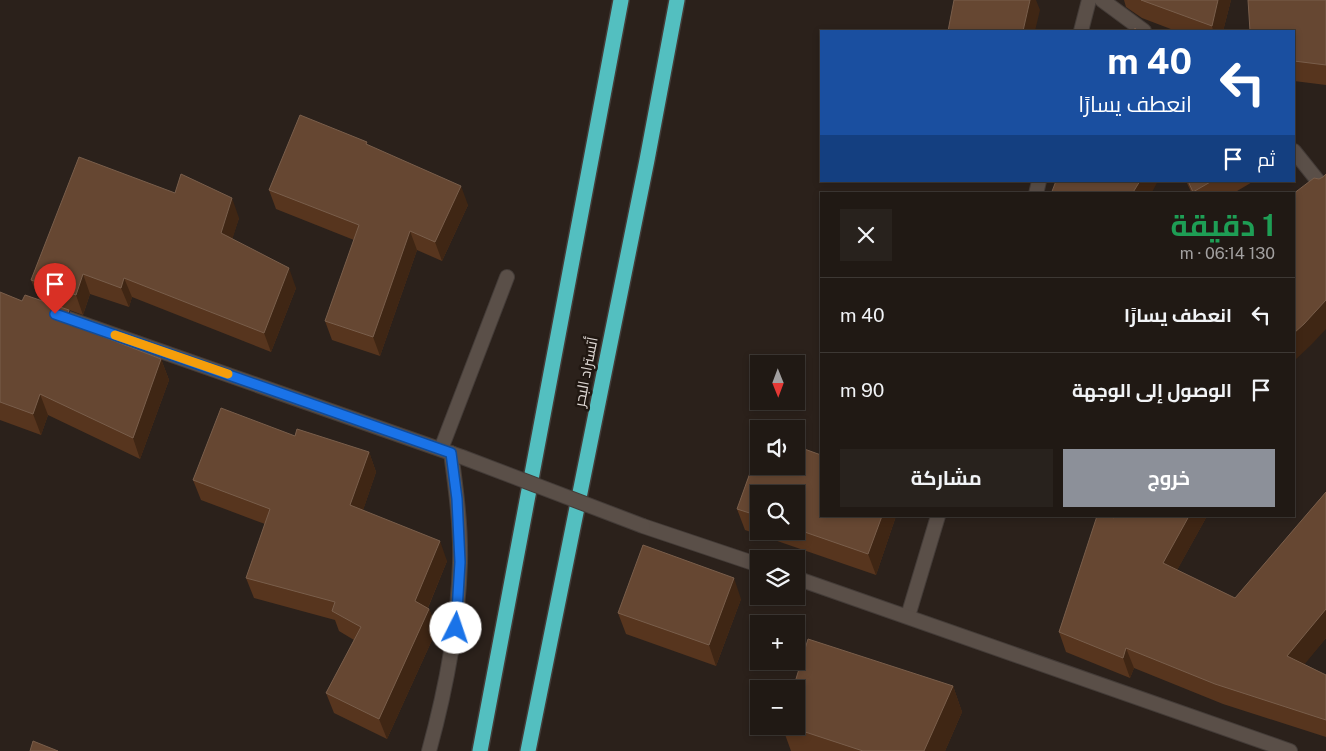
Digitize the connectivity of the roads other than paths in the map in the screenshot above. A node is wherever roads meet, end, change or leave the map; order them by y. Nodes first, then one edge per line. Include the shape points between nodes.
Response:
1 (621, 0) edge
2 (677, 0) edge
3 (1089, 0) edge
4 (1102, 0) edge
5 (1081, 30) edge
6 (1143, 30) edge
7 (1295, 152) edge
8 (1326, 191) edge
9 (507, 277) dead end
10 (47, 311) edge
11 (451, 453) junction
12 (938, 517) edge
13 (750, 563) edge
14 (805, 581) edge
15 (908, 616) junction
16 (429, 751) edge
17 (480, 751) edge
18 (528, 751) edge
19 (1290, 751) edge

1 - 17 highway
2 - 18 highway, أتستراد البحر
3 - 5 main road
4 - 6 main road
7 - 8 main road
9 - 11 main road
10 - 11 main road
11 - 13 main road, bridge
11 - 16 main road via 460,562 456,618 442,703
12 - 15 main road
14 - 15 main road
15 - 19 main road

